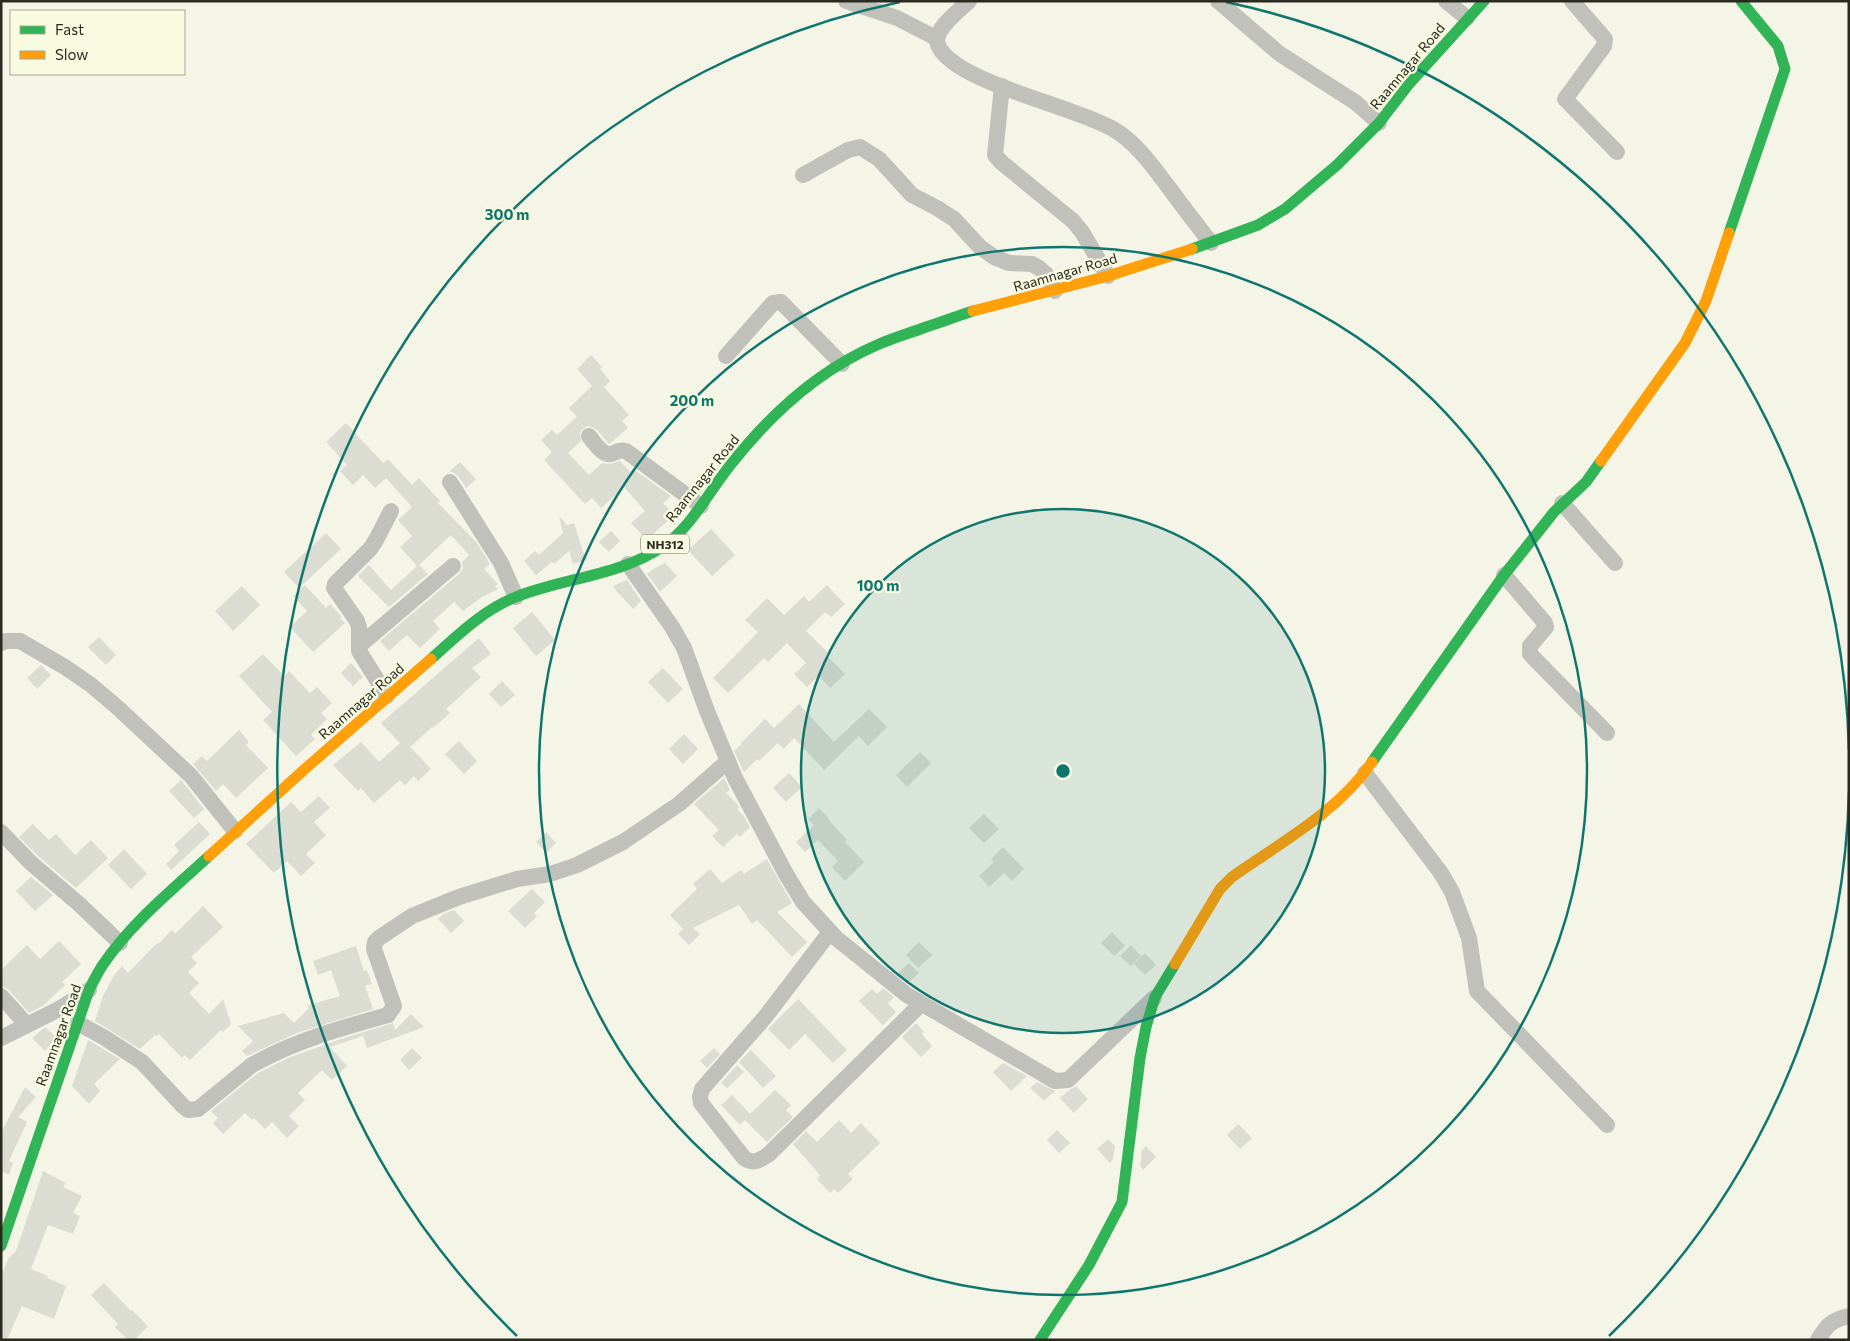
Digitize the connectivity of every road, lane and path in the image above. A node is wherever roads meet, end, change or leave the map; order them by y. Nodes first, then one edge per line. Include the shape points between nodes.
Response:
1 (846, 1) edge
2 (969, 1) edge
3 (1218, 1) edge
4 (1446, 1) edge
5 (1484, 1) edge
6 (1572, 1) edge
7 (1741, 1) edge
8 (1467, 18) junction
9 (936, 38) junction
10 (1002, 86) junction
11 (1379, 123) junction
12 (1617, 152) dead end
13 (803, 175) dead end
14 (1211, 243) junction
15 (1108, 276) junction
16 (1055, 291) junction
17 (726, 356) dead end
18 (842, 364) junction
19 (589, 436) dead end
20 (450, 482) dead end
21 (1562, 504) junction
22 (701, 506) junction
23 (391, 511) dead end
24 (1615, 563) dead end
25 (628, 564) junction
26 (453, 566) dead end
27 (1504, 575) junction
28 (516, 597) junction
29 (1, 643) edge
30 (359, 646) junction
31 (387, 696) junction
32 (1607, 732) dead end
33 (728, 761) junction
34 (1365, 773) junction
35 (235, 831) junction
36 (2, 834) edge
37 (830, 932) junction
38 (120, 943) junction
39 (89, 990) junction
40 (1, 996) edge
41 (1155, 997) junction
42 (921, 1004) junction
43 (78, 1023) junction
44 (27, 1025) junction
45 (1, 1038) edge
46 (1607, 1125) dead end
47 (1, 1246) edge
48 (1849, 1316) edge
49 (1040, 1340) edge
50 (1818, 1340) edge

1 - 9 street via 897,18
2 - 9 street via 938,31
3 - 11 street via 1280,54 1355,102
4 - 8 street
5 - 8 main road, Raamnagar Road / NH312
6 - 12 street via 1605,39 1604,46 1566,100
7 - 21 main road via 1778,46 1786,69 1706,300 1685,343 1586,482
8 - 11 main road, Raamnagar Road / NH312
9 - 10 street via 944,55 960,67
10 - 14 street via 1089,117 1126,138 1145,156
10 - 15 street via 995,155 1073,221
11 - 14 main road, Raamnagar Road / NH312 via 1285,210 1258,225
13 - 16 street via 848,150 860,147 879,159 912,195 954,219 980,248 994,258 1039,268
14 - 15 main road, Raamnagar Road / NH312
15 - 16 main road, Raamnagar Road / NH312
16 - 18 main road, Raamnagar Road / NH312 via 967,313 876,345
17 - 18 street via 773,302 778,301
18 - 22 main road, Raamnagar Road / NH312 via 810,385 770,421 731,464
19 - 22 street via 607,454 626,450
20 - 28 street via 501,563
21 - 24 street
21 - 27 main road
22 - 25 main road, Raamnagar Road / NH312 via 684,528 662,547
23 - 30 street via 376,540 335,585 359,624
25 - 28 main road, Raamnagar Road / NH312
25 - 33 street via 684,648
26 - 30 street
27 - 32 street via 1545,623 1546,627 1530,646 1530,654
27 - 34 main road
28 - 31 main road, Raamnagar Road / NH312 via 470,625
29 - 35 street via 20,641 91,685 191,776
30 - 31 street via 362,657
31 - 35 main road, Raamnagar Road / NH312
33 - 37 street via 786,874 803,902
33 - 43 street via 658,820 578,865 550,874 517,879 412,916 375,942 374,949 394,1006 388,1015 306,1039 261,1060 198,1109 188,1110 142,1062
34 - 41 main road via 1325,812 1232,877 1220,889
34 - 46 street via 1452,892 1468,938 1477,991
35 - 38 main road, Raamnagar Road / NH312
36 - 38 street
37 - 42 street
37 - 42 street via 766,1016 702,1089 701,1103 744,1158 757,1162 769,1154
38 - 39 main road, Raamnagar Road / NH312
39 - 43 main road, Raamnagar Road / NH312
39 - 44 street
40 - 44 street
41 - 42 street via 1068,1080 1055,1081
41 - 49 main road via 1140,1058 1122,1202 1089,1265
43 - 47 main road, Raamnagar Road / NH312
44 - 45 street
48 - 50 street via 1830,1323

